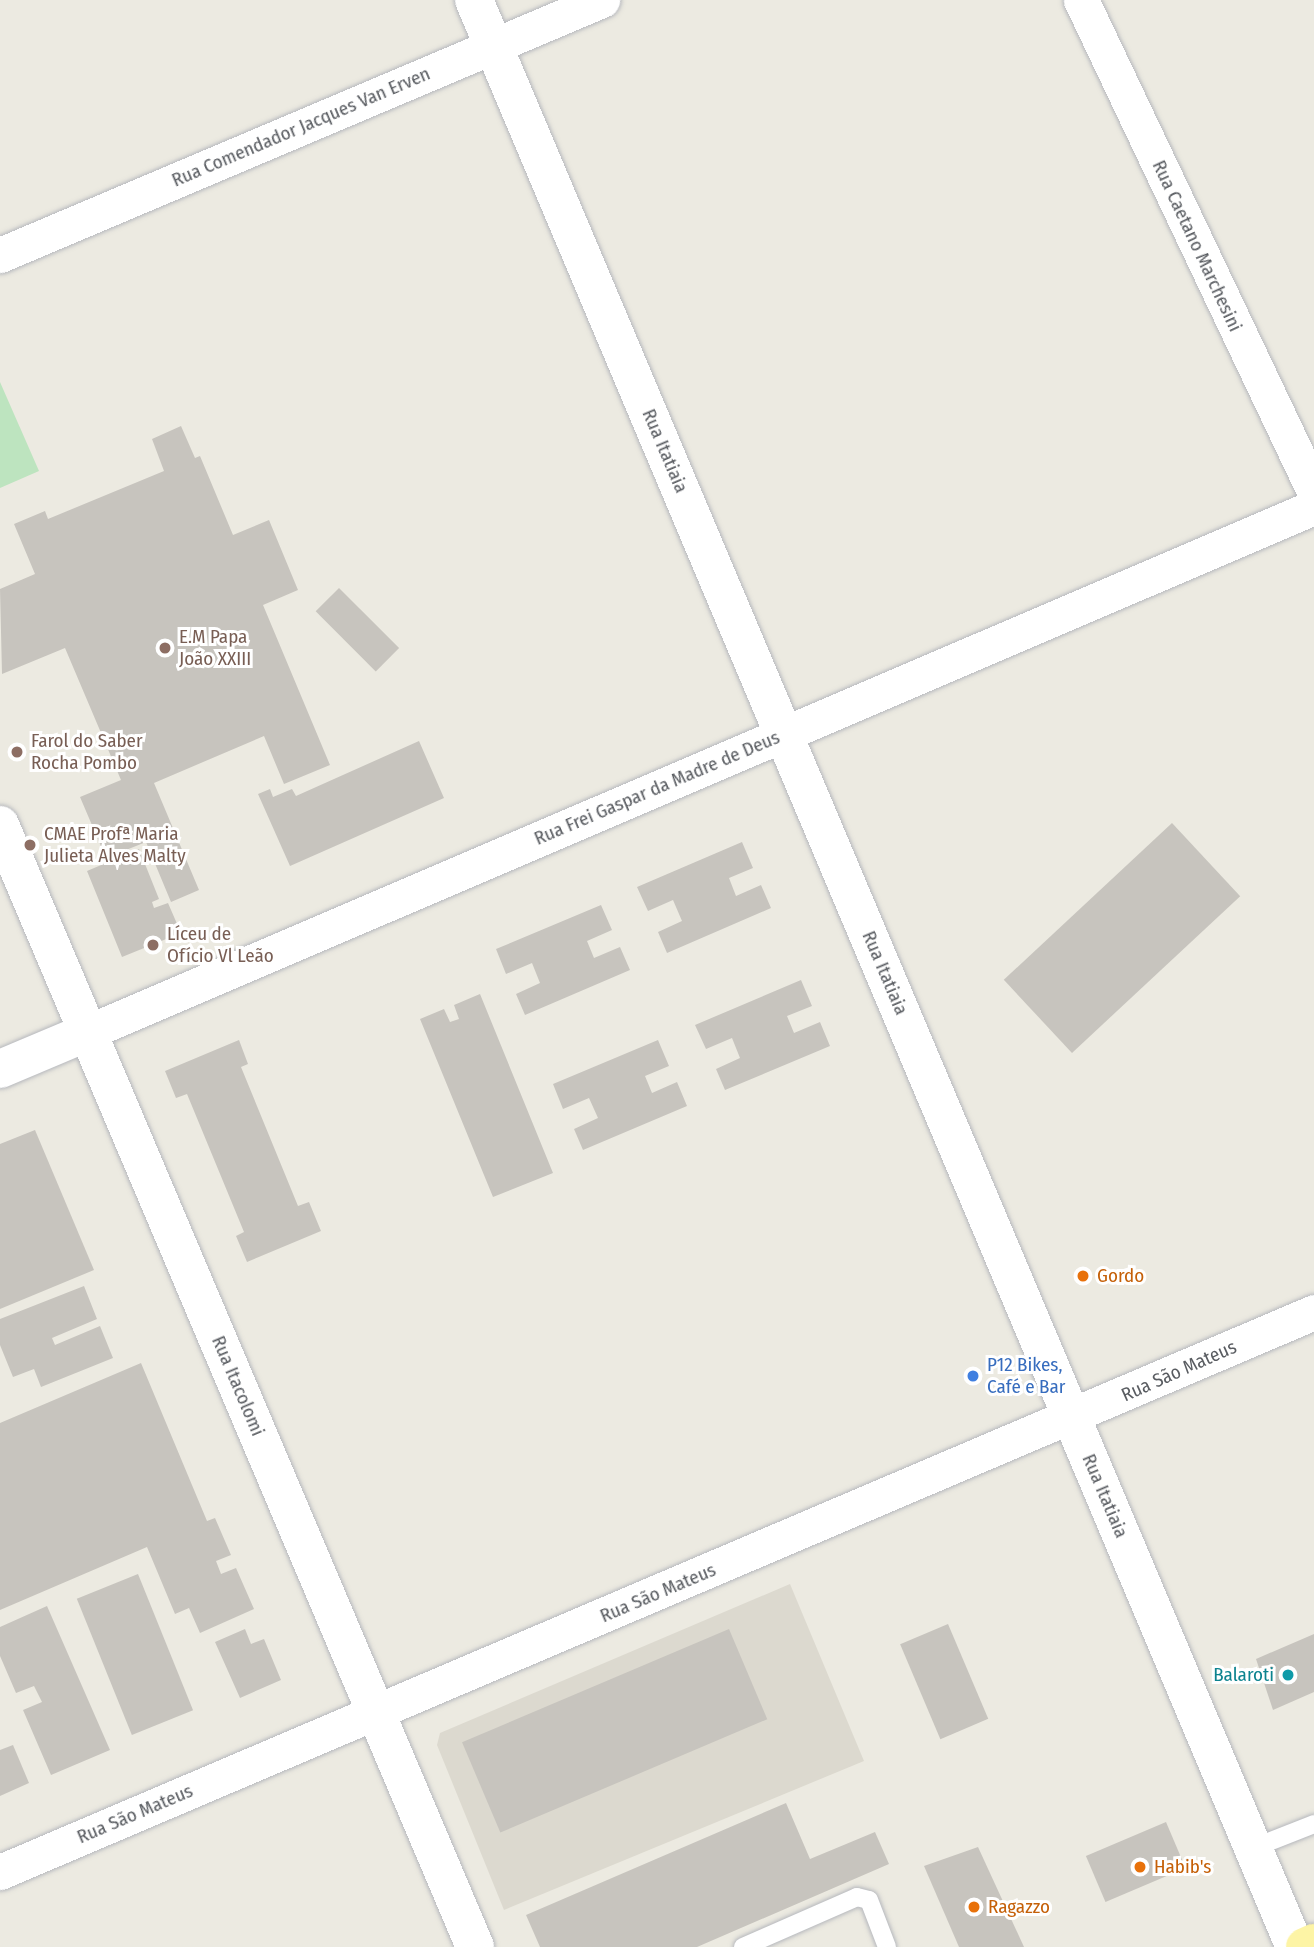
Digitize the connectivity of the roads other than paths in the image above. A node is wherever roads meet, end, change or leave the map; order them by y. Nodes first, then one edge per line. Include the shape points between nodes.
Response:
1 (474, 0) edge
2 (602, 0) edge
3 (1081, 0) edge
4 (494, 46) junction
5 (0, 255) edge
6 (1314, 491) edge
7 (1314, 507) edge
8 (785, 734) junction
9 (0, 825) edge
10 (88, 1032) junction
11 (0, 1069) edge
12 (1314, 1312) edge
13 (1072, 1418) junction
14 (376, 1712) junction
15 (1314, 1824) edge
16 (1253, 1848) junction
17 (0, 1872) edge
18 (1314, 1943) edge
19 (475, 1947) edge
20 (743, 1947) edge
21 (887, 1947) edge
22 (1295, 1947) edge
23 (1305, 1947) edge

1 - 4 main road, Rua Itatiaia
2 - 4 street, Rua Comendador Jacques Van Erven
3 - 6 street, Rua Caetano Marchesini
4 - 5 street, Rua Comendador Jacques Van Erven
4 - 8 main road, Rua Itatiaia
7 - 8 street, Rua Frei Gaspar da Madre de Deus
8 - 10 street, Rua Frei Gaspar da Madre de Deus
8 - 13 main road, Rua Itatiaia
9 - 10 main road, Rua Itacolomi
10 - 11 main road, Rua Frei Gaspar da Madre de Deus
10 - 14 main road, Rua Itacolomi
12 - 13 street, Rua São Mateus
13 - 14 street, Rua São Mateus
13 - 16 main road, Rua Itatiaia
14 - 17 street, Rua São Mateus
14 - 19 main road, Rua Itacolomi
15 - 16 lane
16 - 22 main road, Rua Itatiaia
18 - 23 main road
20 - 21 lane via 857,1897 869,1900

